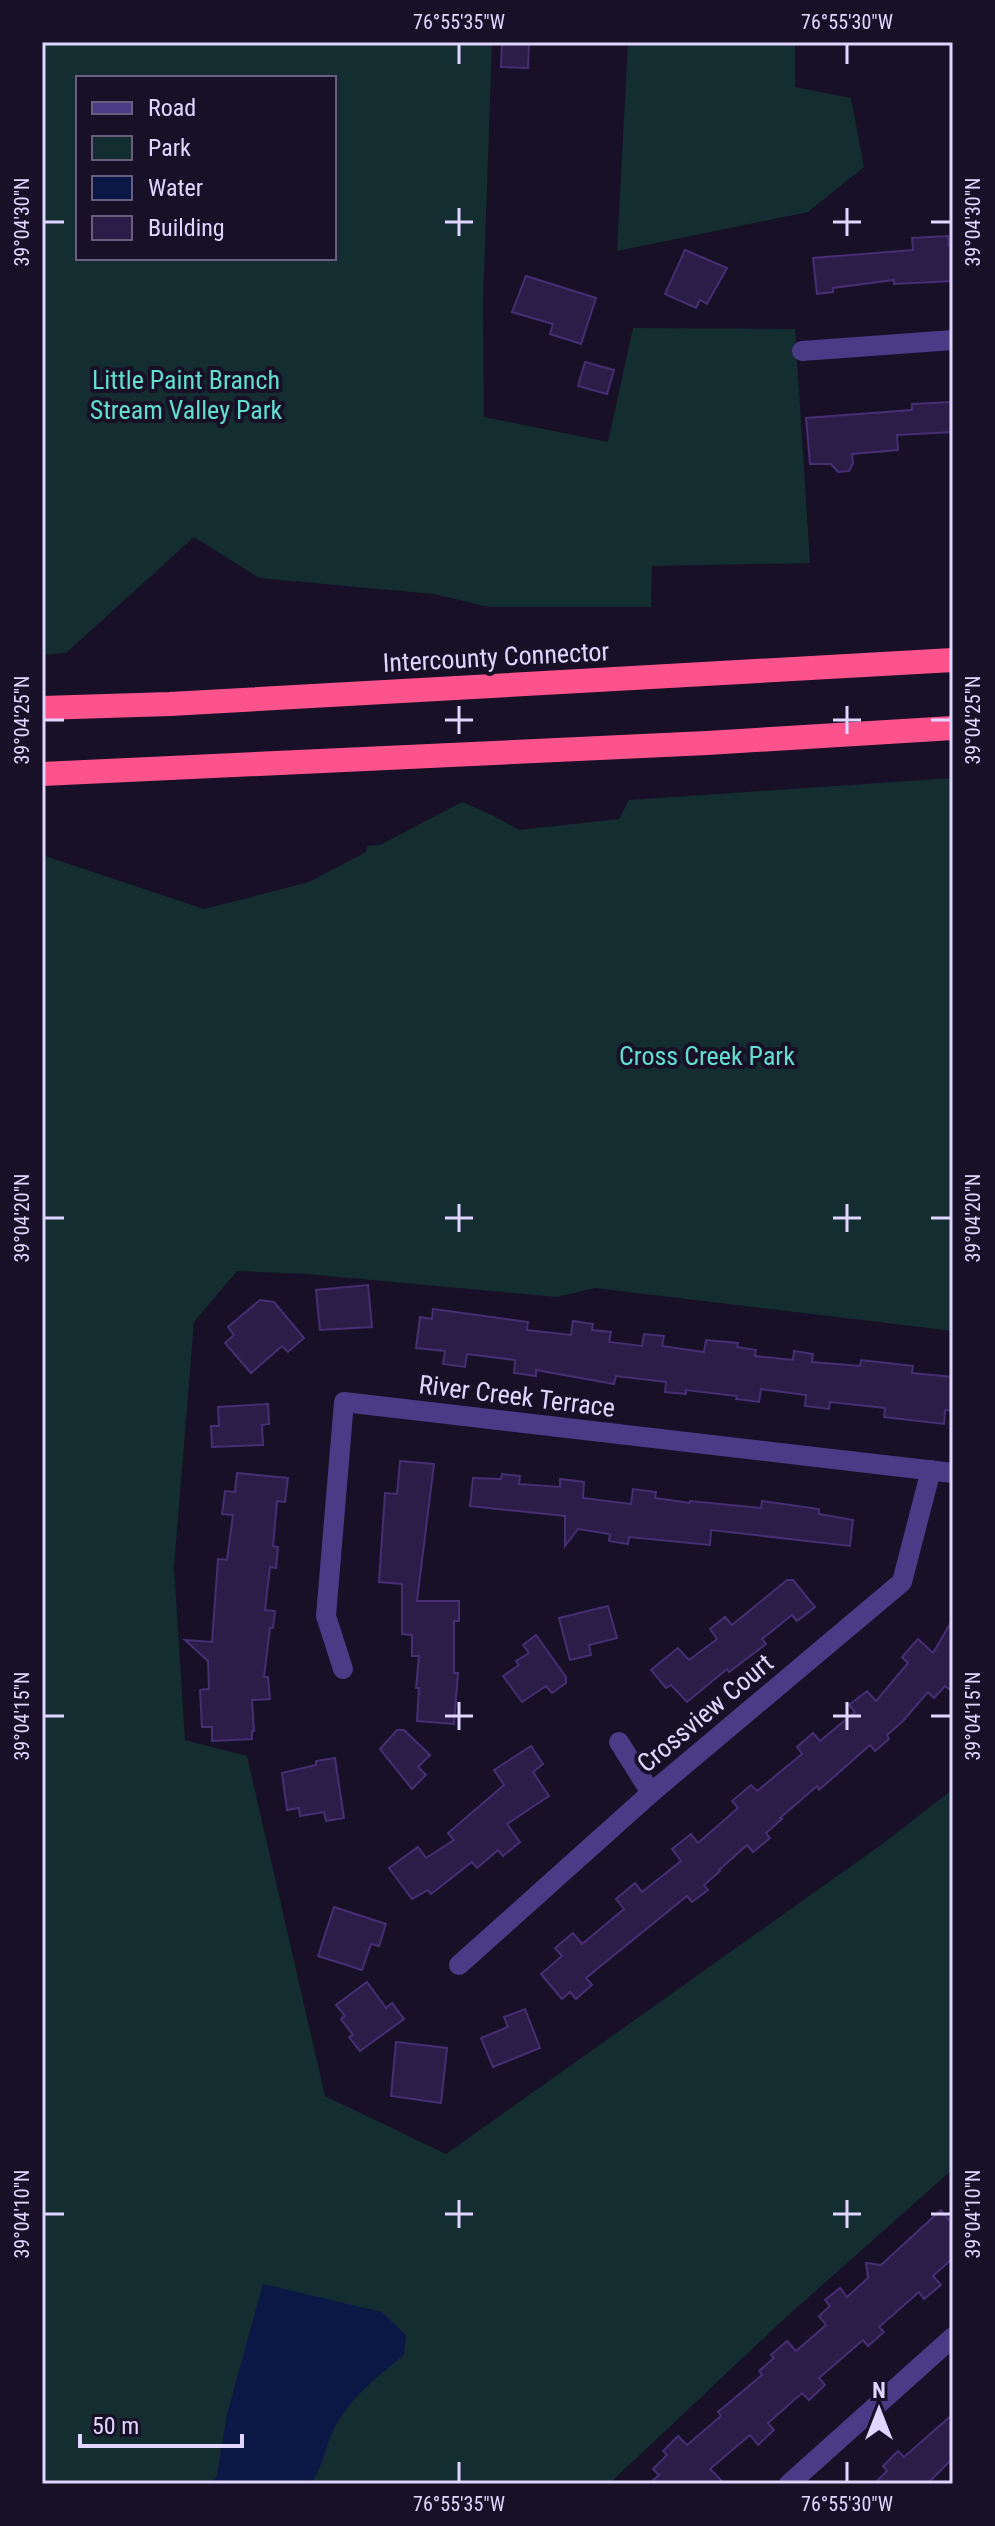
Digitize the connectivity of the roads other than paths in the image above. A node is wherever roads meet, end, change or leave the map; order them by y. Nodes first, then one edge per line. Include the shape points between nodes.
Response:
1 (953, 340) edge
2 (802, 351) dead end
3 (953, 660) edge
4 (42, 708) edge
5 (953, 728) edge
6 (42, 774) edge
7 (931, 1470) junction
8 (953, 1473) edge
9 (343, 1669) dead end
10 (619, 1742) dead end
11 (651, 1793) junction
12 (459, 1965) dead end
13 (953, 2337) edge
14 (792, 2483) edge

1 - 2 street
3 - 4 highway, Intercounty Connector
5 - 6 highway
7 - 8 street, River Creek Terrace
7 - 9 street, River Creek Terrace via 344,1402 326,1616
7 - 11 street, Crossview Court via 902,1582
10 - 11 street
11 - 12 street, Crossview Court
13 - 14 street

